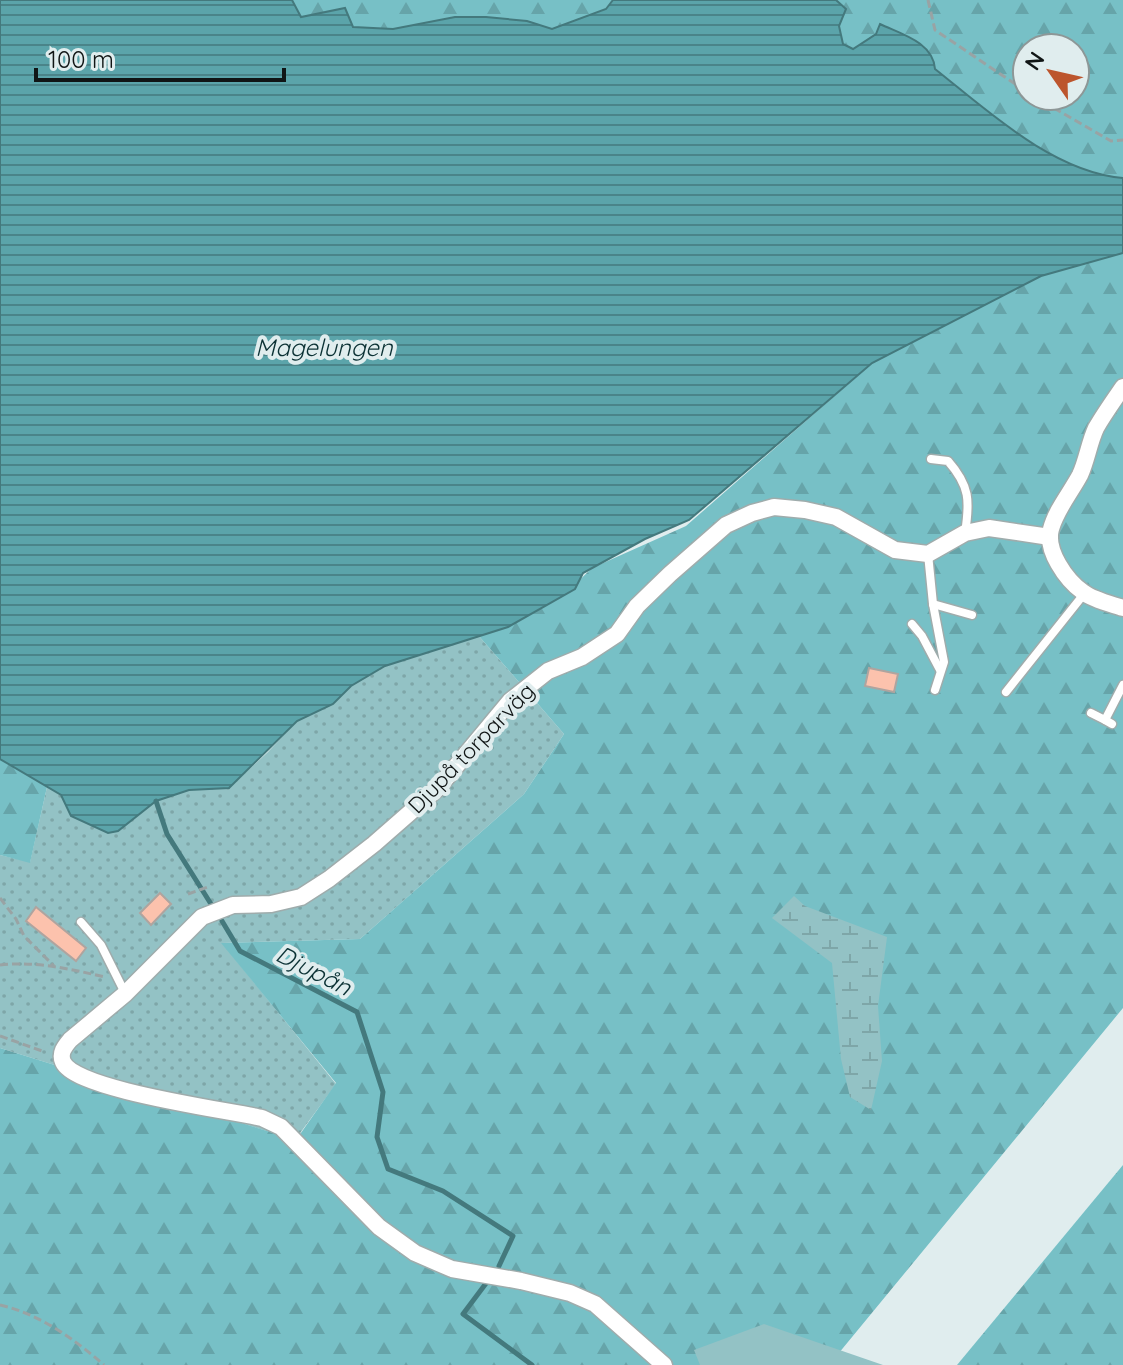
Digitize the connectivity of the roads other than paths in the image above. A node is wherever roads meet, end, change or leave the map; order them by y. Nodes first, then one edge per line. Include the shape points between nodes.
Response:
1 (1123, 387) edge
2 (931, 459) dead end
3 (965, 533) junction
4 (1050, 537) junction
5 (928, 554) junction
6 (1084, 594) junction
7 (933, 604) junction
8 (1123, 608) edge
9 (972, 615) dead end
10 (912, 624) dead end
11 (940, 670) junction
12 (1123, 685) edge
13 (935, 690) dead end
14 (1006, 692) dead end
15 (1091, 713) dead end
16 (81, 922) dead end
17 (123, 991) junction
18 (664, 1365) edge

1 - 4 street via 1095,430 1082,472
2 - 3 lane via 948,461 961,476 970,502
3 - 4 street via 989,528
3 - 5 street
4 - 6 street via 1056,558
5 - 7 lane
5 - 17 street, Djupå torparväg via 895,550 836,517 805,510 774,507 726,525 648,595 617,634 548,671 510,701 438,788 363,853 301,897 233,905 202,917
6 - 8 street
6 - 14 lane
7 - 9 lane
7 - 11 lane via 944,662
10 - 11 lane
11 - 13 lane
12 - 15 lane via 1108,722
16 - 17 lane via 101,945
17 - 18 street, Djupå torparväg via 63,1049 61,1058 73,1073 114,1089 262,1118 281,1127 379,1227 415,1253 452,1269 521,1281 595,1304

